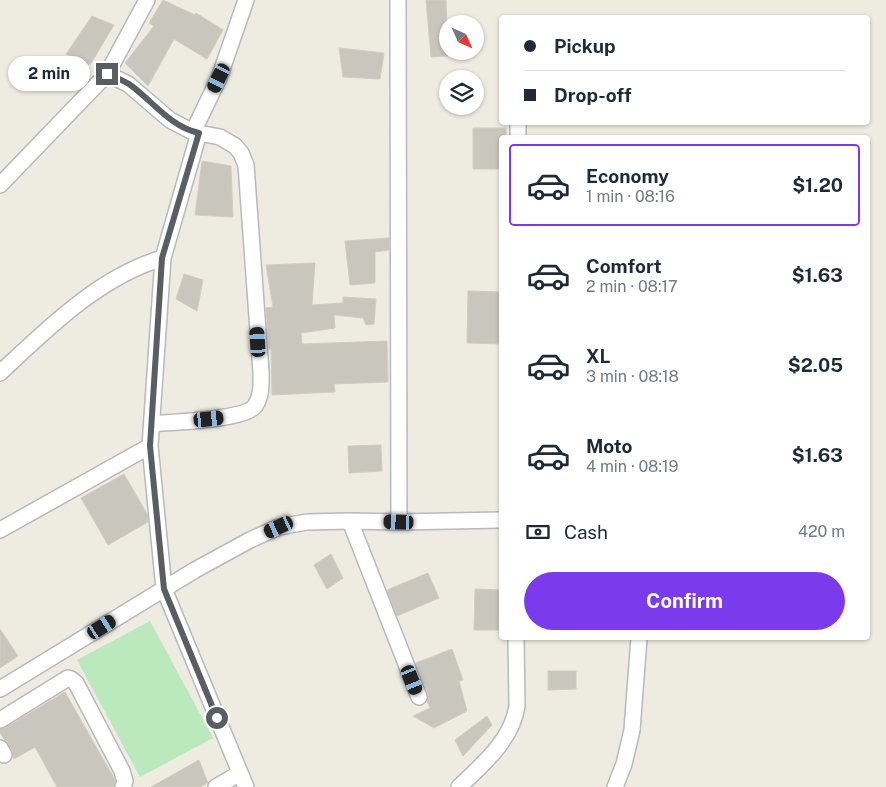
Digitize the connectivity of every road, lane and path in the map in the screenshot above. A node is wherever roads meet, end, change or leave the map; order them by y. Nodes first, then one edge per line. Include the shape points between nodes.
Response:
1 (147, 0) edge
2 (246, 0) edge
3 (398, 0) edge
4 (107, 74) junction
5 (196, 132) junction
6 (0, 185) edge
7 (162, 258) junction
8 (0, 373) edge
9 (152, 424) junction
10 (150, 446) junction
11 (499, 520) edge
12 (350, 521) junction
13 (399, 522) junction
14 (0, 530) edge
15 (164, 589) junction
16 (516, 640) edge
17 (639, 640) edge
18 (55, 656) junction
19 (68, 678) junction
20 (0, 689) edge
21 (419, 697) dead end
22 (0, 720) edge
23 (243, 780) edge
24 (123, 787) edge
25 (216, 787) edge
26 (459, 787) edge
27 (615, 787) edge

1 - 4 street
2 - 5 street
3 - 13 street
4 - 5 street via 128,84 161,114
4 - 6 street
5 - 7 street
5 - 9 street via 220,137 235,146 246,165 261,390 252,410 243,414
7 - 8 street via 123,273 32,343
7 - 9 street
9 - 10 street
10 - 14 street
10 - 15 street
11 - 13 street
12 - 13 street
12 - 15 street via 307,522 279,527
12 - 21 street
15 - 18 street
15 - 23 street
16 - 26 street via 516,717 497,749
17 - 27 street via 632,730
18 - 19 street
18 - 20 street
19 - 22 street
19 - 24 street via 76,683 122,771
23 - 25 street

